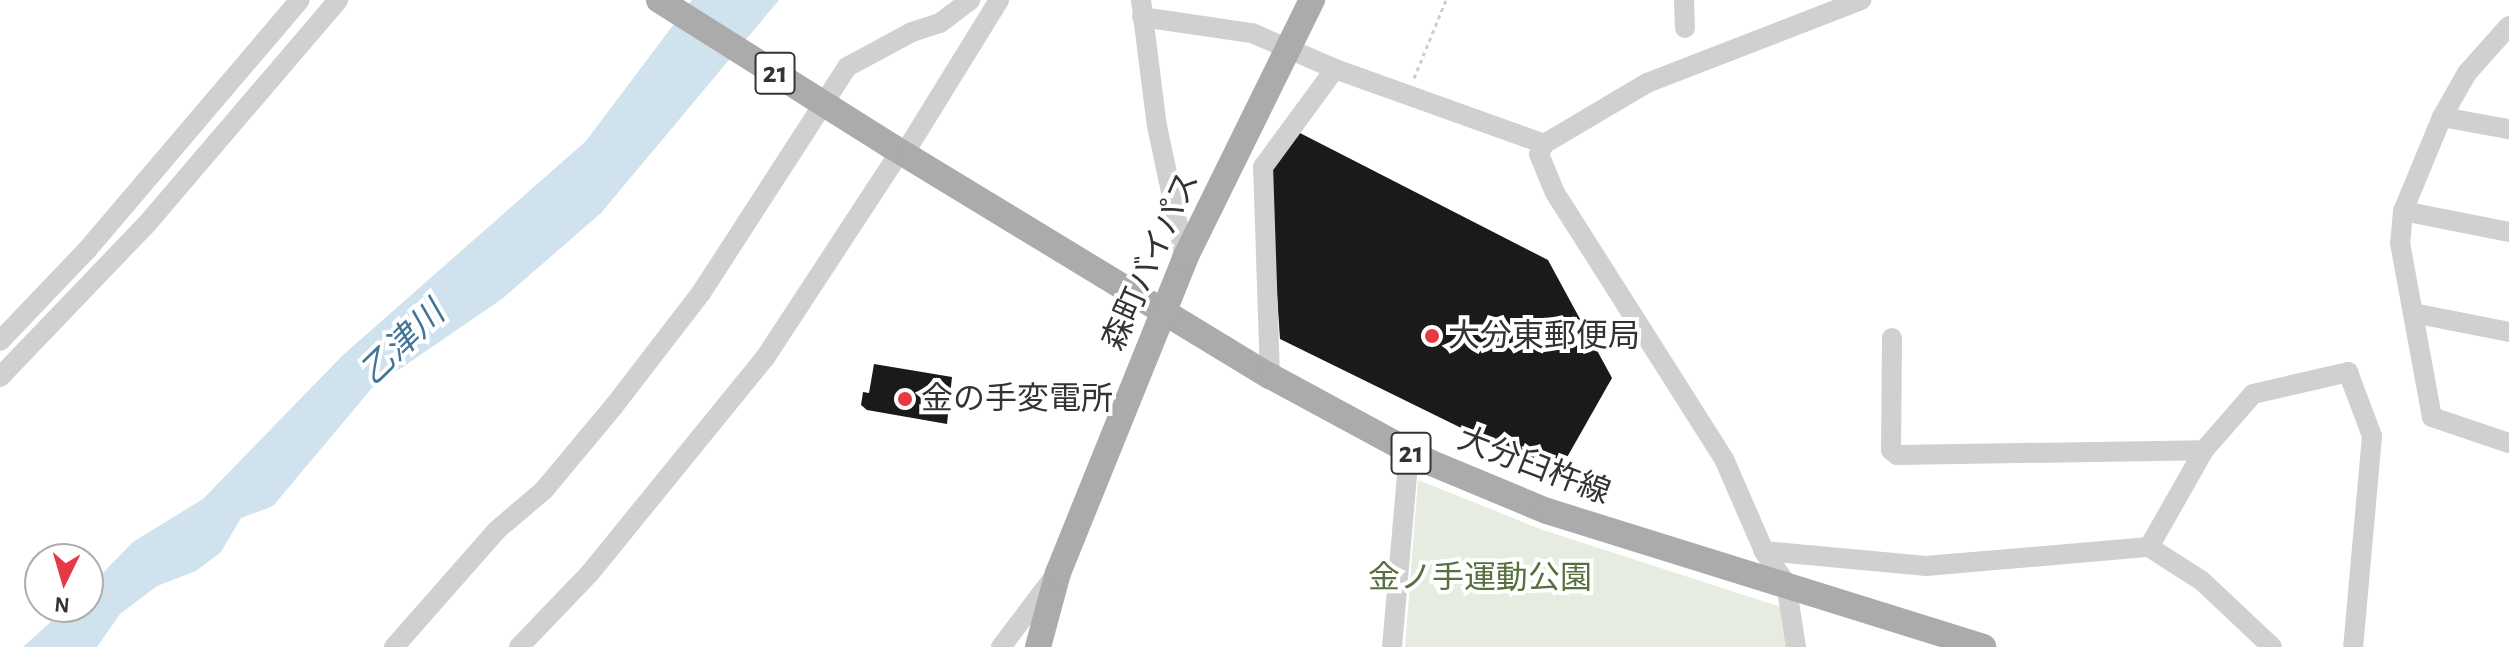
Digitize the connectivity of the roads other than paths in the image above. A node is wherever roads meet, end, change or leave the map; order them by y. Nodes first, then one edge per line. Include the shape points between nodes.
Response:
1 (300, 0) edge
2 (338, 0) edge
3 (659, 0) edge
4 (970, 0) edge
5 (999, 0) edge
6 (1312, 0) edge
7 (1684, 0) edge
8 (1861, 0) edge
9 (1141, 9) edge
10 (2509, 26) edge
11 (1685, 28) dead end
12 (1289, 48) junction
13 (1335, 69) junction
14 (2442, 117) junction
15 (2509, 129) edge
16 (1544, 144) junction
17 (898, 150) junction
18 (2403, 211) junction
19 (2509, 232) edge
20 (1185, 258) junction
21 (1164, 311) junction
22 (2413, 313) junction
23 (2509, 332) edge
24 (1892, 338) dead end
25 (0, 341) edge
26 (1270, 376) junction
27 (0, 377) edge
28 (2509, 443) edge
29 (2204, 450) junction
30 (1409, 452) junction
31 (2149, 547) junction
32 (1764, 551) junction
33 (1058, 573) junction
34 (1786, 583) junction
35 (394, 647) edge
36 (519, 647) edge
37 (1001, 647) edge
38 (1038, 647) edge
39 (1392, 647) edge
40 (1796, 647) edge
41 (1983, 647) edge
42 (2272, 647) edge
43 (2353, 647) edge

1 - 25 street via 87,250
2 - 27 street via 146,225
3 - 17 main road, 21, bridge
4 - 35 street via 940,23 847,67 701,293 614,406 544,490 497,530
5 - 17 street
6 - 12 main road, 森町バイパス
7 - 11 street
8 - 16 street via 1647,83
9 - 12 street via 1252,33
9 - 20 street via 1157,126
10 - 14 street via 2467,73
12 - 13 street
12 - 20 main road, 森町バイパス
13 - 16 street
13 - 26 street via 1263,167
14 - 15 street
14 - 18 street
16 - 32 street via 1539,154 1555,193 1715,440
17 - 21 main road, 大分臼杵線 / 21
17 - 36 street via 756,369 590,573
18 - 19 street
18 - 22 street via 2400,243
20 - 21 main road, 森町バイパス
21 - 26 main road, 大分臼杵線 / 21
21 - 33 main road, 森町バイパス
22 - 23 street
22 - 28 street via 2432,417
24 - 29 street via 1891,450 1897,455
26 - 30 main road, 大分臼杵線 / 21
29 - 31 street
29 - 43 street via 2253,394 2348,372 2372,436
30 - 34 main road, 大分臼杵線 / 21 via 1547,511
30 - 39 street
31 - 32 street via 1926,566
31 - 42 street via 2202,581
32 - 34 street
33 - 37 street
33 - 38 main road, 森町バイパス
34 - 40 street
34 - 41 main road, 大分臼杵線 / 21

